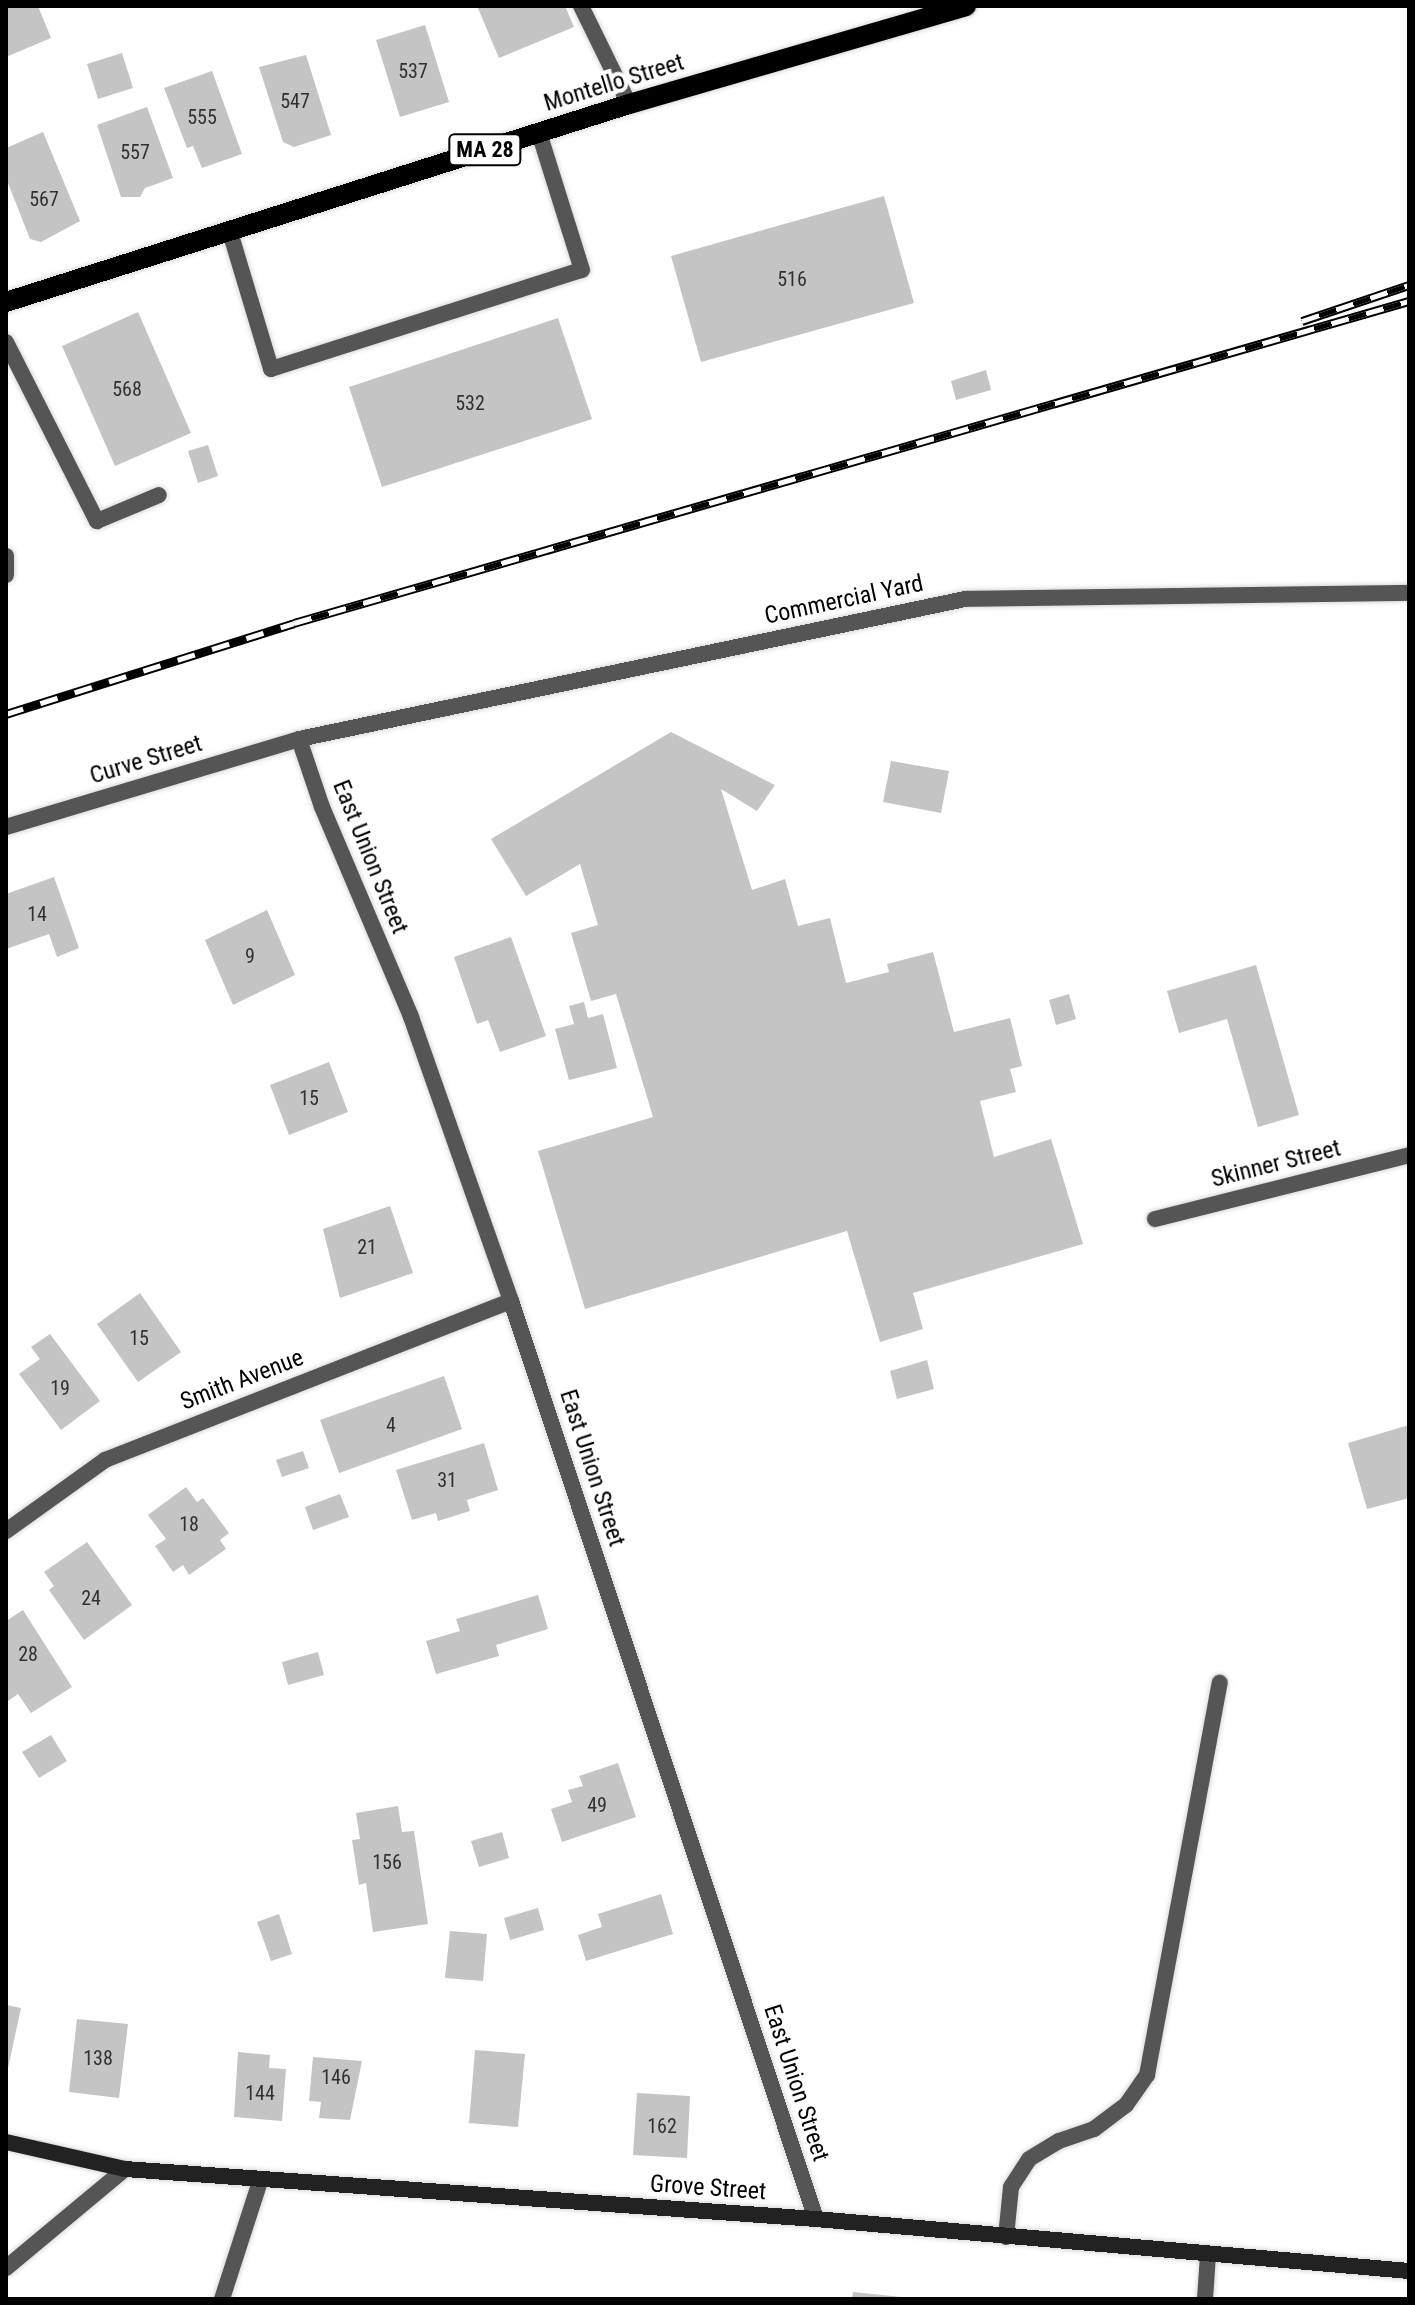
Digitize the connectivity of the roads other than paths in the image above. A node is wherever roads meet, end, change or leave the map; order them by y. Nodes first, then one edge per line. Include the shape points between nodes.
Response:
1 (581, 6) edge
2 (966, 6) edge
3 (629, 104) junction
4 (539, 133) junction
5 (230, 232) junction
6 (6, 302) edge
7 (6, 342) edge
8 (159, 495) dead end
9 (6, 556) edge
10 (6, 575) edge
11 (1409, 593) edge
12 (299, 739) junction
13 (6, 827) edge
14 (1409, 1155) edge
15 (1155, 1219) dead end
16 (511, 1301) junction
17 (6, 1531) edge
18 (1220, 1683) dead end
19 (6, 2142) edge
20 (125, 2169) junction
21 (260, 2181) junction
22 (816, 2219) junction
23 (1006, 2237) junction
24 (1208, 2255) junction
25 (6, 2268) edge
26 (1409, 2271) edge
27 (222, 2299) edge
28 (1205, 2299) edge

1 - 3 street
2 - 3 main road, Montello Street / MA 28
3 - 4 main road, Montello Street / MA 28
4 - 5 main road, Montello Street / MA 28
4 - 5 street via 582,270 271,369
5 - 6 main road, Montello Street / MA 28
7 - 8 street via 97,521
9 - 10 street
11 - 12 street, Commercial Yard via 965,599
12 - 13 street, Curve Street
12 - 16 street, East Union Street via 322,807 411,1017
14 - 15 street, Skinner Street
16 - 17 street, Smith Avenue via 105,1460
16 - 22 street, East Union Street
18 - 23 street via 1147,2075 1126,2105 1094,2129 1029,2159 1011,2187
19 - 20 main road, Grove Street
20 - 21 main road, Grove Street
20 - 25 street
21 - 22 main road, Grove Street
21 - 27 street
22 - 23 main road, Grove Street
23 - 24 main road, Grove Street
24 - 26 main road, Grove Street
24 - 28 street

